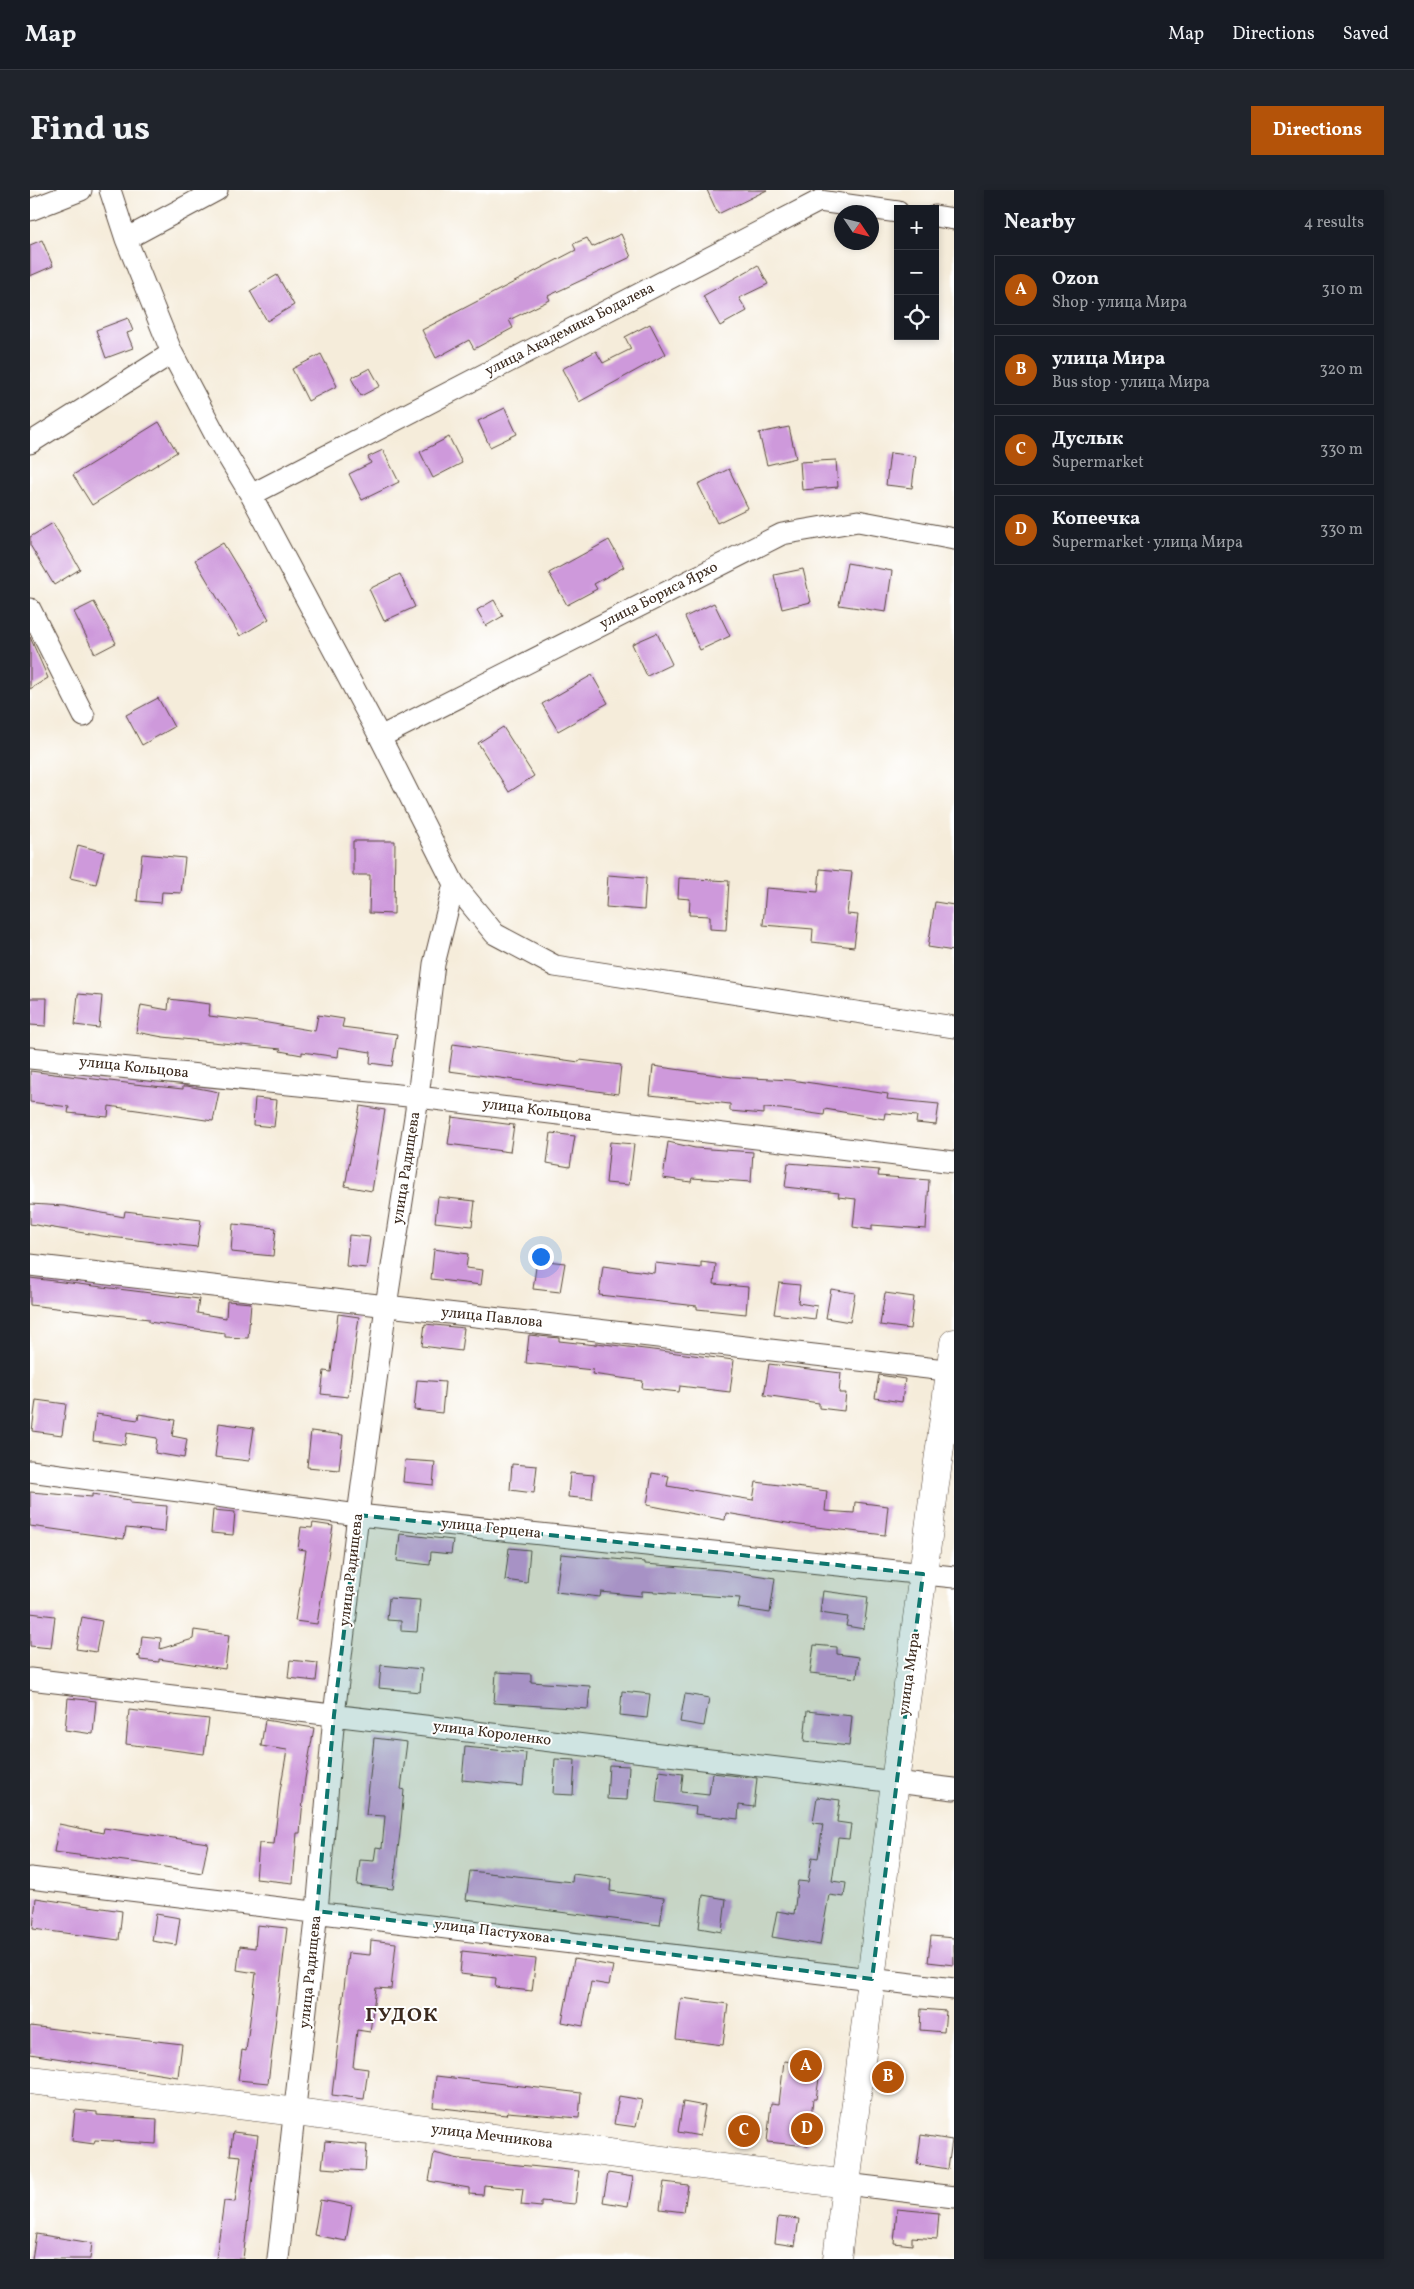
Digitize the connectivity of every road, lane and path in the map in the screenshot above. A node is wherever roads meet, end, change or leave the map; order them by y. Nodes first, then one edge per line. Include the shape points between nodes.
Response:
1 (81, 190) edge
2 (110, 190) edge
3 (217, 190) edge
4 (30, 210) edge
5 (894, 211) edge
6 (939, 217) edge
7 (954, 219) edge
8 (126, 239) junction
9 (172, 353) junction
10 (30, 443) edge
11 (251, 495) junction
12 (954, 539) edge
13 (30, 609) edge
14 (84, 716) dead end
15 (380, 736) junction
16 (454, 884) junction
17 (954, 1027) edge
18 (30, 1058) edge
19 (418, 1097) junction
20 (954, 1162) edge
21 (30, 1265) edge
22 (386, 1306) junction
23 (954, 1343) edge
24 (952, 1370) edge
25 (30, 1471) edge
26 (358, 1515) junction
27 (923, 1574) junction
28 (954, 1577) edge
29 (30, 1679) edge
30 (334, 1715) junction
31 (896, 1782) junction
32 (954, 1789) edge
33 (30, 1878) edge
34 (318, 1911) junction
35 (872, 1979) junction
36 (954, 1989) edge
37 (30, 2080) edge
38 (296, 2112) junction
39 (846, 2184) junction
40 (954, 2197) edge
41 (278, 2259) edge
42 (837, 2259) edge

1 - 4 street
2 - 8 street
3 - 8 street
5 - 11 street, улица Академика Бодалева via 819,201
6 - 7 street
8 - 9 street
9 - 10 street
9 - 11 street
11 - 15 street
12 - 15 street, улица Бориса Ярхо via 858,522 782,534
13 - 14 street
15 - 16 street
16 - 17 street via 496,934 555,966
16 - 19 street, улица Радищева via 434,964
18 - 19 street, улица Кольцова
19 - 20 street, улица Кольцова
19 - 22 street, улица Радищева
21 - 22 street, улица Павлова
22 - 24 street, улица Павлова
22 - 26 street, улица Радищева
23 - 24 main road, улица Мира
24 - 27 main road, улица Мира
25 - 26 street, улица Герцена
26 - 27 street, улица Герцена
26 - 30 street, улица Радищева
27 - 28 street, улица Герцена
27 - 31 main road, улица Мира
29 - 30 street, улица Короленко
30 - 31 street, улица Короленко
30 - 34 street, улица Радищева
31 - 32 street, улица Короленко
31 - 35 main road, улица Мира
33 - 34 street, улица Пастухова
34 - 35 street, улица Пастухова
34 - 38 street, улица Радищева
35 - 36 street, улица Пастухова
35 - 39 main road, улица Мира
37 - 38 main road, улица Мечникова
38 - 39 main road, улица Мечникова
38 - 41 street, улица Радищева
39 - 40 street, улица Мечникова
39 - 42 main road, улица Мира

